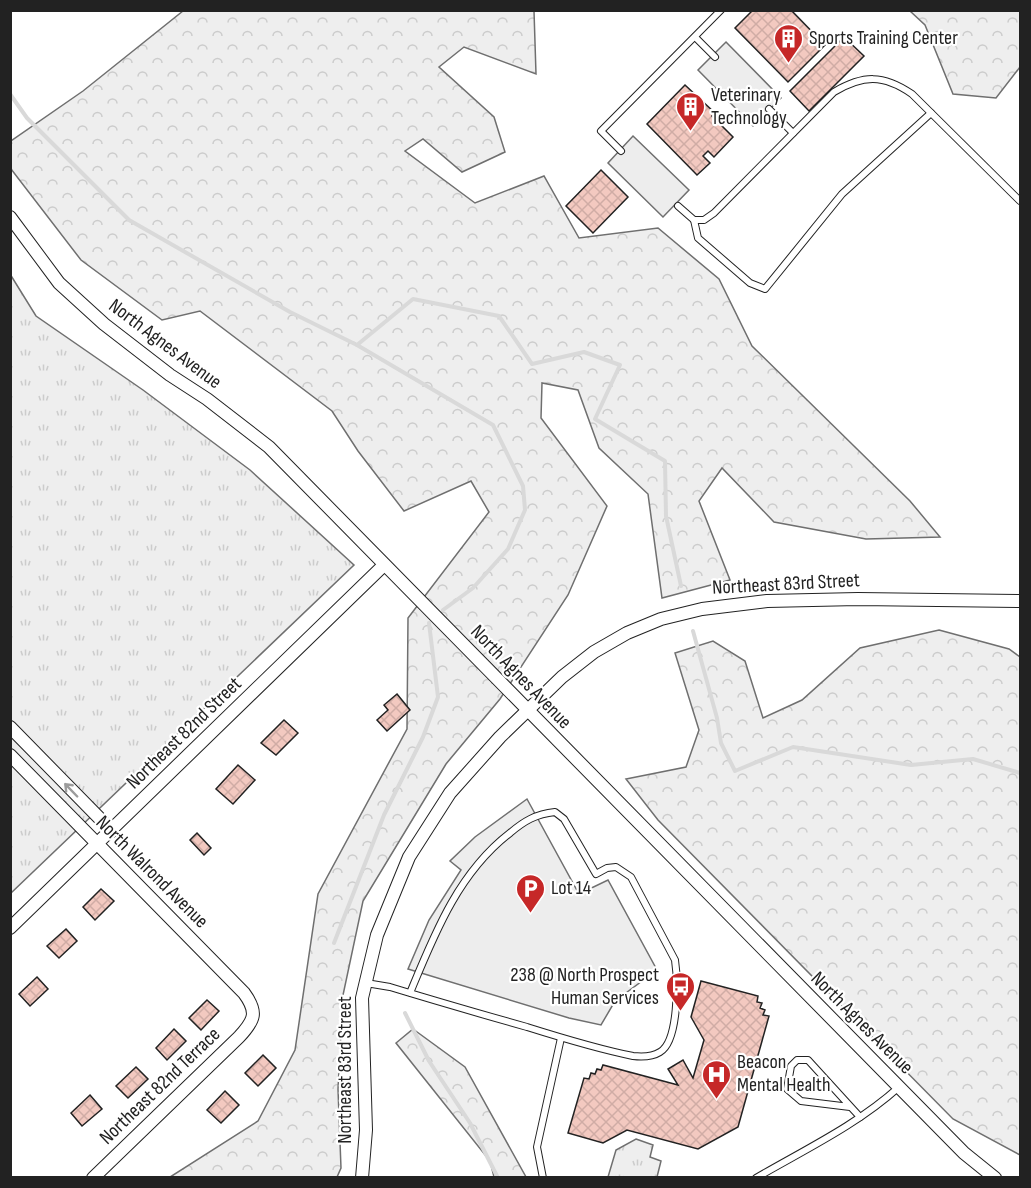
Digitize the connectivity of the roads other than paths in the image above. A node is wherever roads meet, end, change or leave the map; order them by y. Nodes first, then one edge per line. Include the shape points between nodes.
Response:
1 (721, 10) edge
2 (695, 37) junction
3 (715, 57) dead end
4 (769, 109) dead end
5 (931, 113) junction
6 (793, 133) junction
7 (621, 151) dead end
8 (1020, 201) edge
9 (678, 206) dead end
10 (10, 218) edge
11 (694, 220) junction
12 (384, 565) junction
13 (1020, 601) edge
14 (528, 711) junction
15 (10, 728) edge
16 (10, 755) edge
17 (112, 831) junction
18 (98, 845) junction
19 (10, 928) edge
20 (366, 982) junction
21 (410, 993) junction
22 (252, 1021) joint
23 (561, 1038) junction
24 (899, 1087) junction
25 (850, 1107) junction
26 (860, 1117) junction
27 (93, 1178) edge
28 (362, 1178) edge
29 (543, 1178) edge
30 (756, 1178) edge
31 (994, 1178) edge

1 - 2 lane
2 - 3 lane
2 - 7 lane via 601,131
4 - 6 lane
5 - 6 lane via 898,84 867,78 834,92
5 - 8 lane
5 - 11 lane via 842,194 765,289 750,284 698,238
6 - 11 lane via 714,213 704,220
9 - 11 lane
10 - 12 street, North Agnes Avenue via 59,283 116,333 269,447
12 - 14 street, North Agnes Avenue
12 - 17 street, Northeast 82nd Street
13 - 14 street, Northeast 83rd Street via 767,601 702,609 661,619 594,652
14 - 20 street, Northeast 83rd Street via 450,793 409,857 377,935
14 - 24 street, North Agnes Avenue
17 -> 15 street, North Walrond Avenue
16 - 18 street, North Walrond Avenue
17 - 18 street, Northeast 82nd Street
18 - 19 street, Northeast 82nd Street
18 - 22 street, North Walrond Avenue via 244,993 250,1002
20 - 21 lane
20 - 28 street, Northeast 83rd Street via 362,998 366,1130
21 - 23 lane
21 - 23 lane via 431,941 470,871 501,839 530,818 555,812 564,819 596,874 616,867 631,876 677,971 673,1031 661,1052 648,1057 634,1056
22 - 27 street, Northeast 82nd Terrace
23 - 29 lane via 537,1147
24 - 26 lane
24 - 31 street, North Agnes Avenue
25 - 25 lane via 808,1060 797,1060 791,1066 787,1089 801,1101
25 - 26 lane
26 - 30 lane

